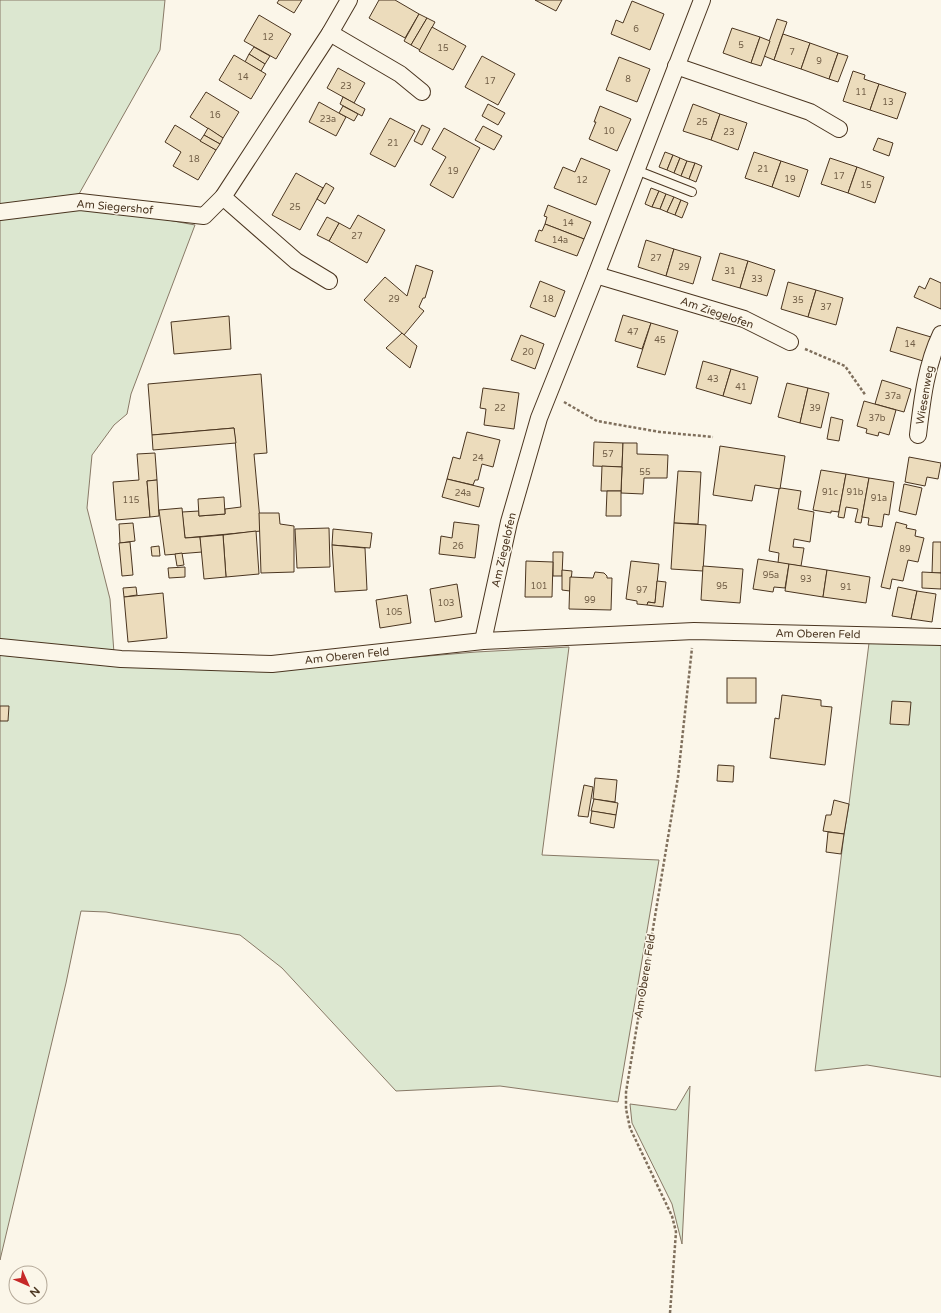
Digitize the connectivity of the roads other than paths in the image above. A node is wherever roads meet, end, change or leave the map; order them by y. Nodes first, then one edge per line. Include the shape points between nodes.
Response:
1 (349, 0) edge
2 (702, 0) edge
3 (330, 33) junction
4 (676, 66) junction
5 (422, 92) dead end
6 (839, 129) dead end
7 (636, 170) junction
8 (692, 192) dead end
9 (223, 197) junction
10 (0, 212) edge
11 (596, 275) junction
12 (329, 281) dead end
13 (941, 334) edge
14 (790, 342) road end
15 (918, 435) dead end
16 (941, 637) edge
17 (483, 642) junction
18 (0, 647) edge

1 - 3 street, Am Siegershof
2 - 4 street, Am Ziegelofen
3 - 5 street via 400,74
3 - 9 street, Am Siegershof
4 - 6 street via 810,112
4 - 7 street, Am Ziegelofen
7 - 8 lane
7 - 11 street, Am Ziegelofen
9 - 10 street, Am Siegershof via 204,216 80,202
9 - 12 street via 296,261
11 - 14 street, Am Ziegelofen via 744,319
11 - 17 street, Am Ziegelofen via 539,418 509,522
13 - 15 street, Wiesenweg via 933,353 923,393
16 - 17 street, Am Oberen Feld via 694,631
17 - 18 street, Am Oberen Feld via 272,664 121,659

